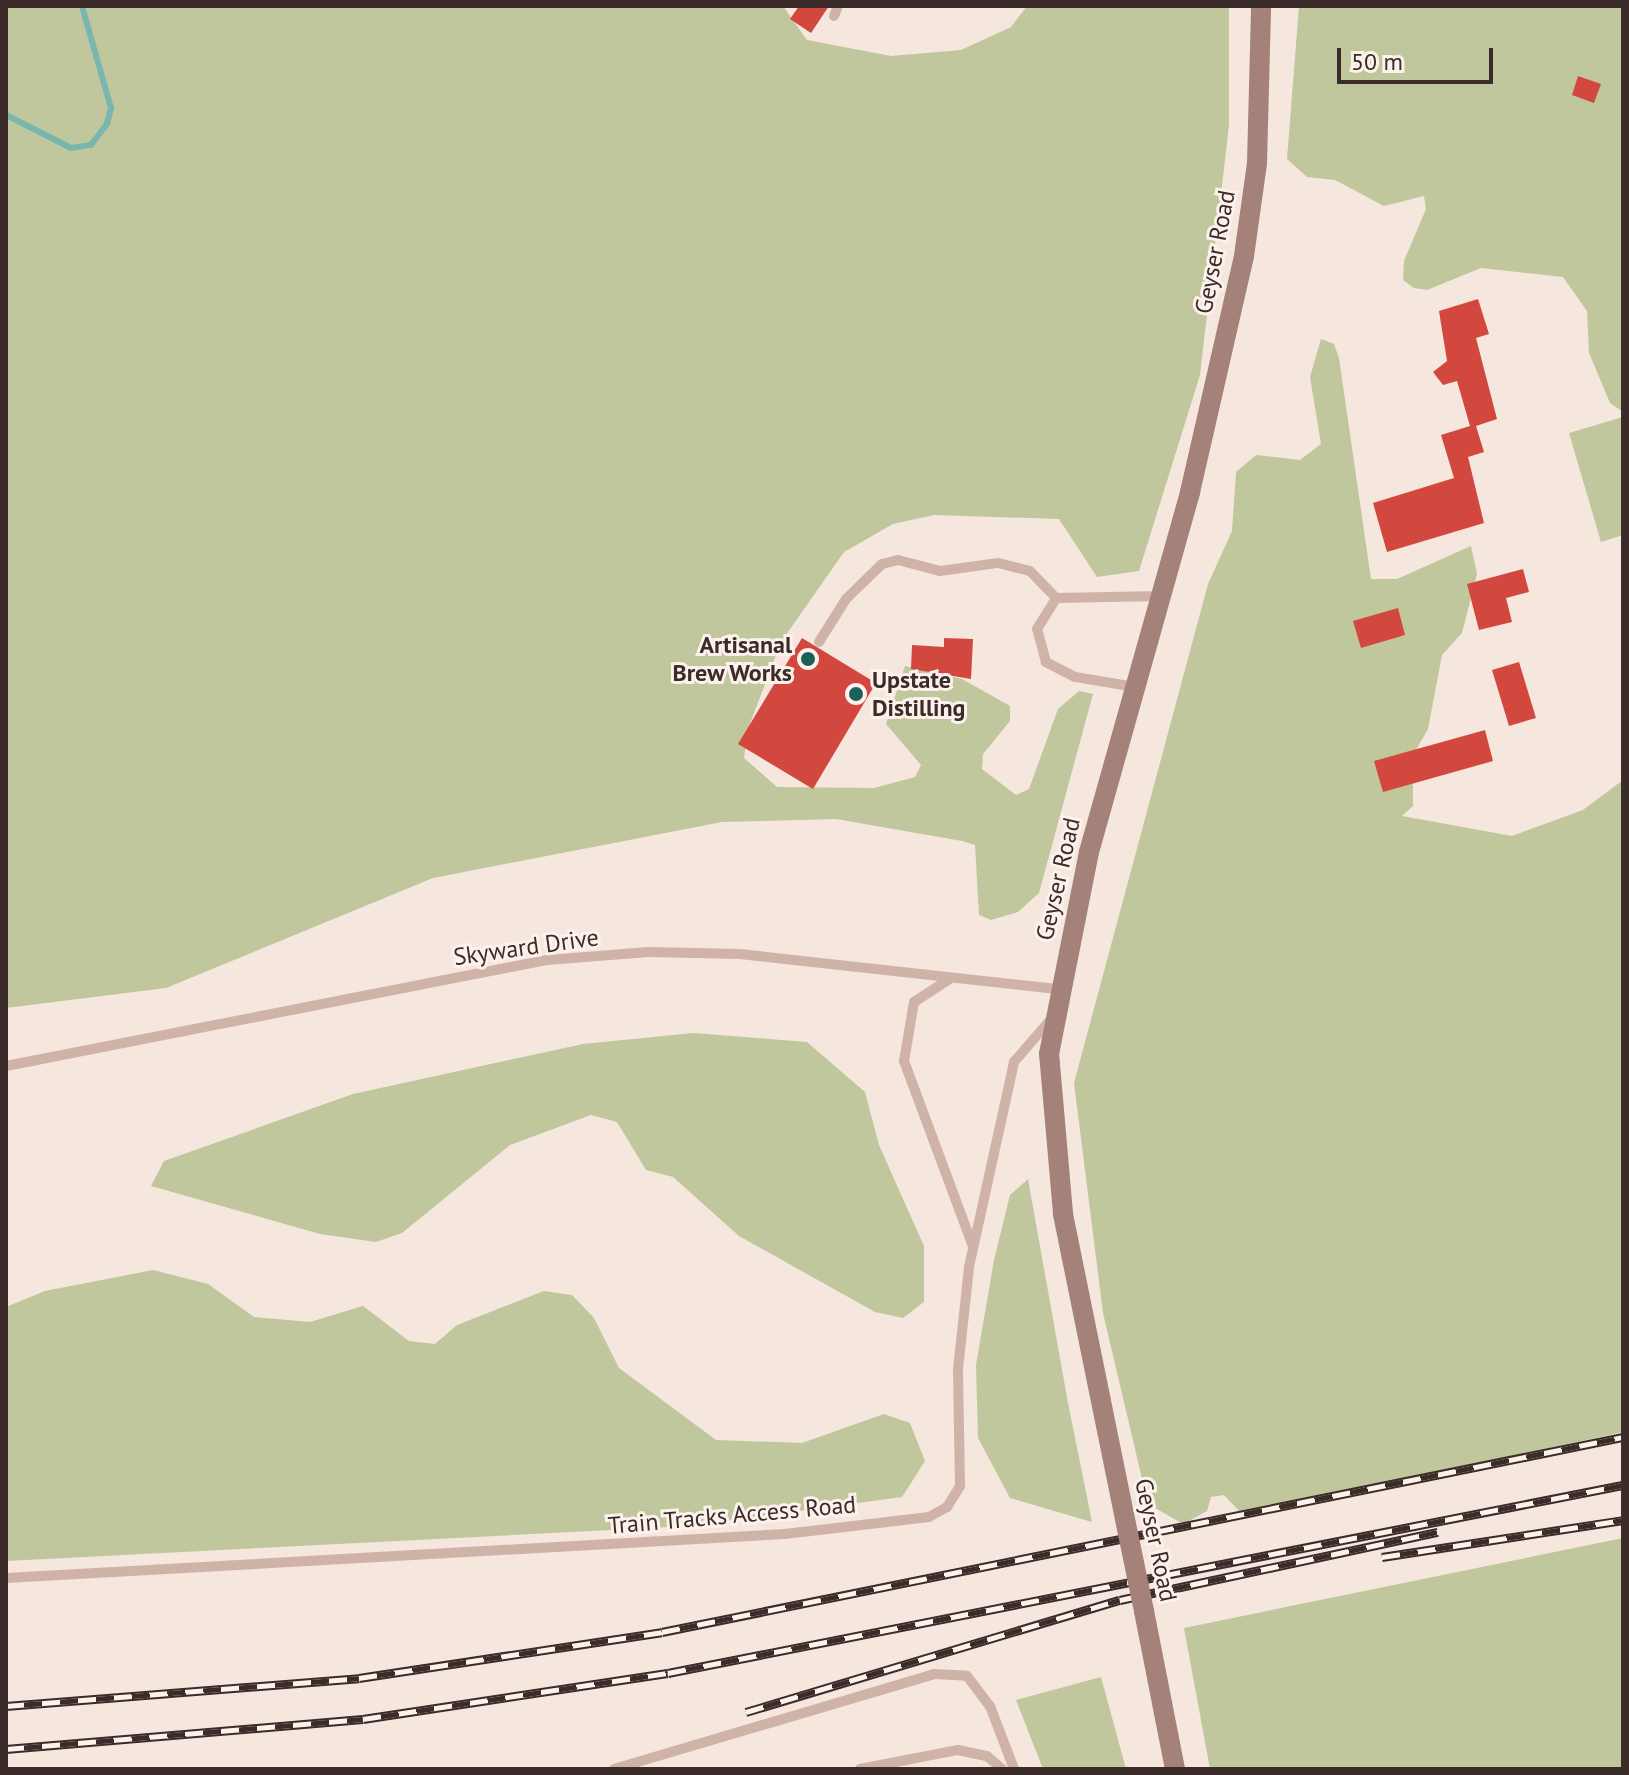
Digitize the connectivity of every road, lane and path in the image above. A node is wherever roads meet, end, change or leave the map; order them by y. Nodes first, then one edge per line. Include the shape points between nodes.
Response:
1 (1261, 6) edge
2 (1161, 596) junction
3 (1056, 598) junction
4 (819, 642) dead end
5 (1135, 687) junction
6 (955, 977) junction
7 (1059, 989) junction
8 (1052, 1017) junction
9 (6, 1066) edge
10 (973, 1249) junction
11 (6, 1578) edge
12 (614, 1769) edge
13 (860, 1769) edge
14 (1002, 1769) edge
15 (1014, 1769) edge
16 (1175, 1769) edge

1 - 2 street, Geyser Road via 1257,163 1244,256
2 - 3 lane
2 - 5 street, Geyser Road
3 - 4 lane via 1030,571 998,563 940,571 898,560 882,564 846,599
3 - 5 lane via 1037,629 1046,662 1075,677
5 - 7 street, Geyser Road
6 - 7 lane, Skyward Drive
6 - 9 lane, Skyward Drive via 740,954 547,960
6 - 10 lane via 932,984 914,1002 904,1061
7 - 8 street, Geyser Road
8 - 10 lane, Train Tracks Access Road via 1014,1062
8 - 16 street, Geyser Road, bridge via 1049,1086 1063,1213
10 - 11 lane, Train Tracks Access Road via 958,1369 960,1486 947,1507 929,1517 722,1539
12 - 15 lane via 934,1674 967,1676 990,1706
13 - 14 lane via 958,1750 987,1756

